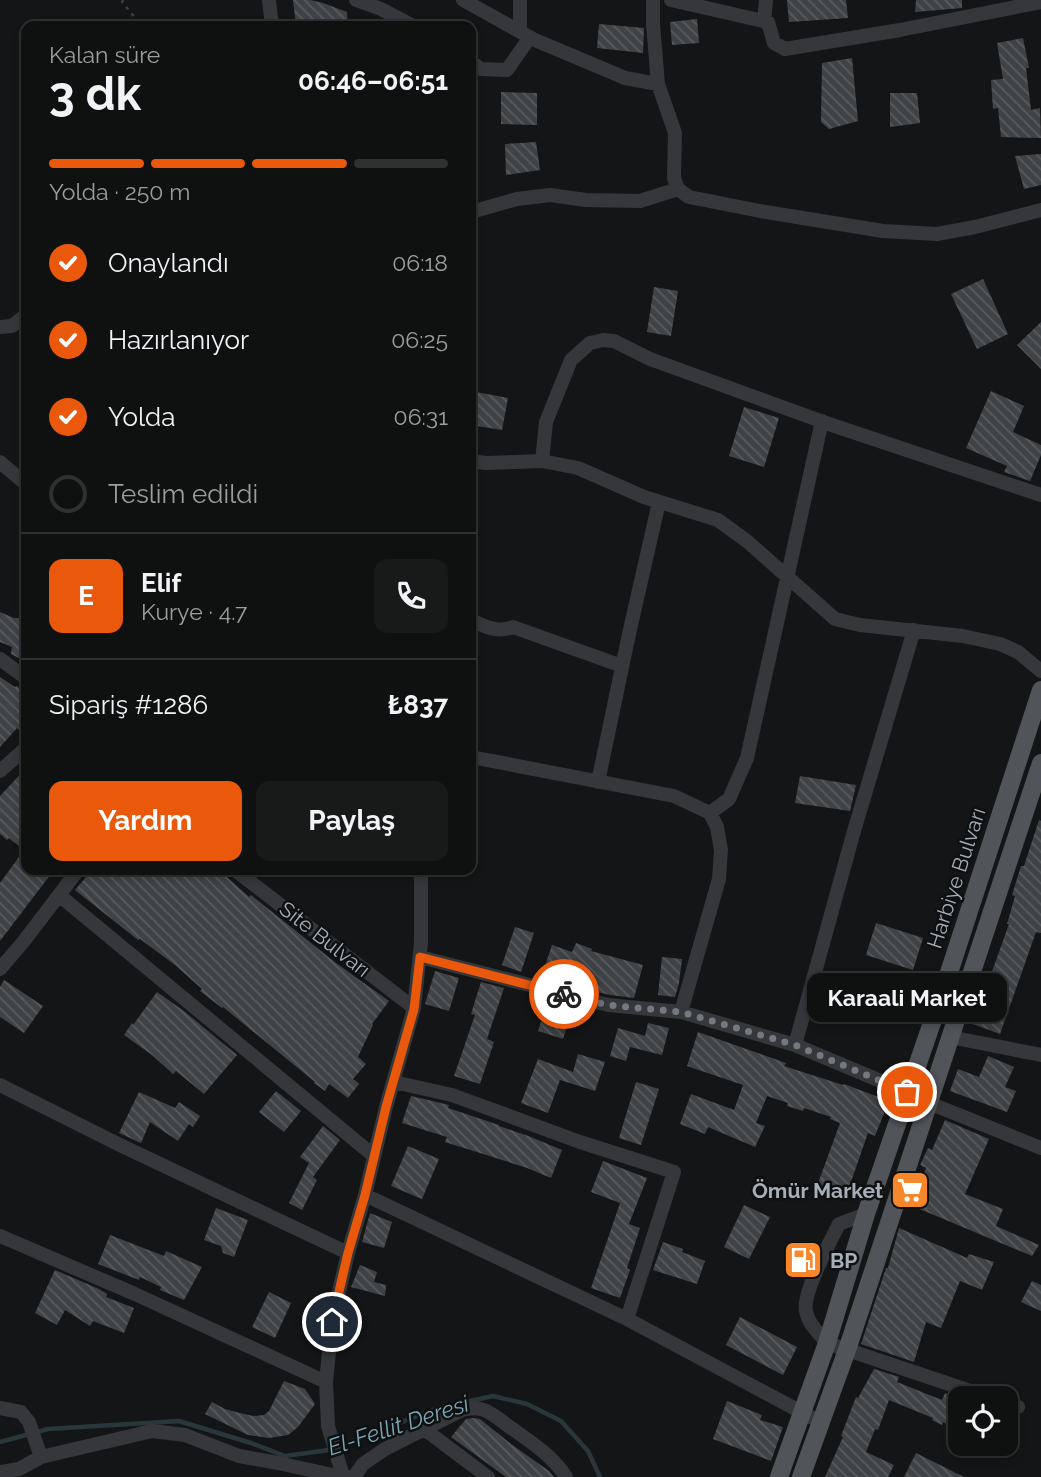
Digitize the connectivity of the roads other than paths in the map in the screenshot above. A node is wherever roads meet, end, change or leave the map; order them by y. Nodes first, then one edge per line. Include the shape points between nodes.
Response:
1 (269, 0) edge
2 (356, 0) edge
3 (463, 0) edge
4 (520, 0) edge
5 (653, 0) edge
6 (671, 0) edge
7 (766, 0) edge
8 (1041, 2) edge
9 (271, 21) edge
10 (404, 21) edge
11 (764, 22) junction
12 (525, 34) junction
13 (476, 66) edge
14 (658, 84) junction
15 (678, 189) junction
16 (1041, 210) edge
17 (476, 211) edge
18 (21, 319) edge
19 (0, 327) edge
20 (822, 421) junction
21 (542, 461) junction
22 (0, 462) edge
23 (476, 462) edge
24 (21, 477) edge
25 (1041, 495) edge
26 (659, 502) junction
27 (788, 578) junction
28 (476, 623) edge
29 (914, 631) junction
30 (0, 659) edge
31 (622, 666) junction
32 (1041, 671) edge
33 (21, 674) edge
34 (1041, 690) edge
35 (21, 752) edge
36 (476, 758) edge
37 (1041, 763) edge
38 (0, 771) edge
39 (598, 782) junction
40 (710, 813) junction
41 (74, 875) edge
42 (241, 875) edge
43 (421, 875) edge
44 (58, 895) junction
45 (420, 957) junction
46 (2, 963) edge
47 (414, 1009) junction
48 (681, 1012) junction
49 (950, 1037) junction
50 (795, 1045) junction
51 (1041, 1055) edge
52 (394, 1082) junction
53 (0, 1085) edge
54 (907, 1092) junction
55 (929, 1103) junction
56 (1041, 1148) edge
57 (374, 1156) junction
58 (365, 1195) junction
59 (866, 1214) junction
60 (0, 1236) edge
61 (348, 1253) junction
62 (626, 1319) junction
63 (827, 1343) junction
64 (847, 1350) junction
65 (326, 1382) junction
66 (955, 1386) edge
67 (0, 1408) edge
68 (802, 1413) junction
69 (820, 1422) junction
70 (424, 1429) junction
71 (41, 1457) junction
72 (0, 1472) edge
73 (344, 1477) edge
74 (354, 1477) edge
75 (488, 1477) edge
76 (566, 1477) edge
77 (779, 1477) edge
78 (801, 1477) edge

1 - 9 street
2 - 10 street
3 - 12 street
4 - 12 street
5 - 14 street
6 - 11 street
7 - 11 street
8 - 11 street via 785,49 774,43 768,22
12 - 13 street via 507,70
12 - 14 street via 625,78
14 - 15 street via 675,133
15 - 16 street via 689,197 883,231 936,234
15 - 17 street via 640,201 550,195
18 - 19 street via 12,327
20 - 21 street via 603,340 590,343 572,360 546,422
20 - 25 street
20 - 27 street
21 - 23 street
21 - 26 street via 578,468
22 - 24 street
26 - 27 street via 718,520
26 - 31 street
27 - 29 street via 835,619
27 - 40 street via 747,758 729,799
28 - 31 street via 503,631 513,627
29 - 32 street via 1000,644
29 - 50 street
30 - 33 street
31 - 39 street
34 - 54 main road, Harbiye Bulvarı
35 - 38 street
36 - 39 street
37 - 49 main road, Harbiye Bulvarı
39 - 40 street via 674,796
40 - 48 street via 721,850 719,878
41 - 44 street
42 - 47 street, Site Bulvarı
43 - 45 street
44 - 46 street
44 - 57 street
45 - 47 street
45 - 48 street via 608,1005
47 - 52 street
48 - 50 street
49 - 51 street
49 - 55 main road, Harbiye Bulvarı
50 - 54 street
52 - 57 street
52 - 62 street via 452,1095 674,1172
53 - 61 street
54 - 59 main road, Harbiye Bulvarı
55 - 56 street
55 - 64 main road, Harbiye Bulvarı
57 - 58 street
58 - 61 street
58 - 62 street
59 - 63 main road, Harbiye Bulvarı
59 - 63 street via 839,1224 812,1282 805,1308
60 - 65 street
61 - 65 street via 332,1322
62 - 68 street
63 - 64 street
63 - 68 main road, Harbiye Bulvarı
64 - 66 street
64 - 69 main road, Harbiye Bulvarı
65 - 73 street via 328,1426
67 - 71 street via 21,1412
68 - 69 street
68 - 77 main road, Harbiye Bulvarı
69 - 78 main road, Harbiye Bulvarı
70 - 74 street via 363,1464
70 - 75 street
70 - 76 street via 462,1410 484,1410 534,1444
71 - 72 street via 19,1469
71 - 73 street via 152,1431 185,1435 239,1456

